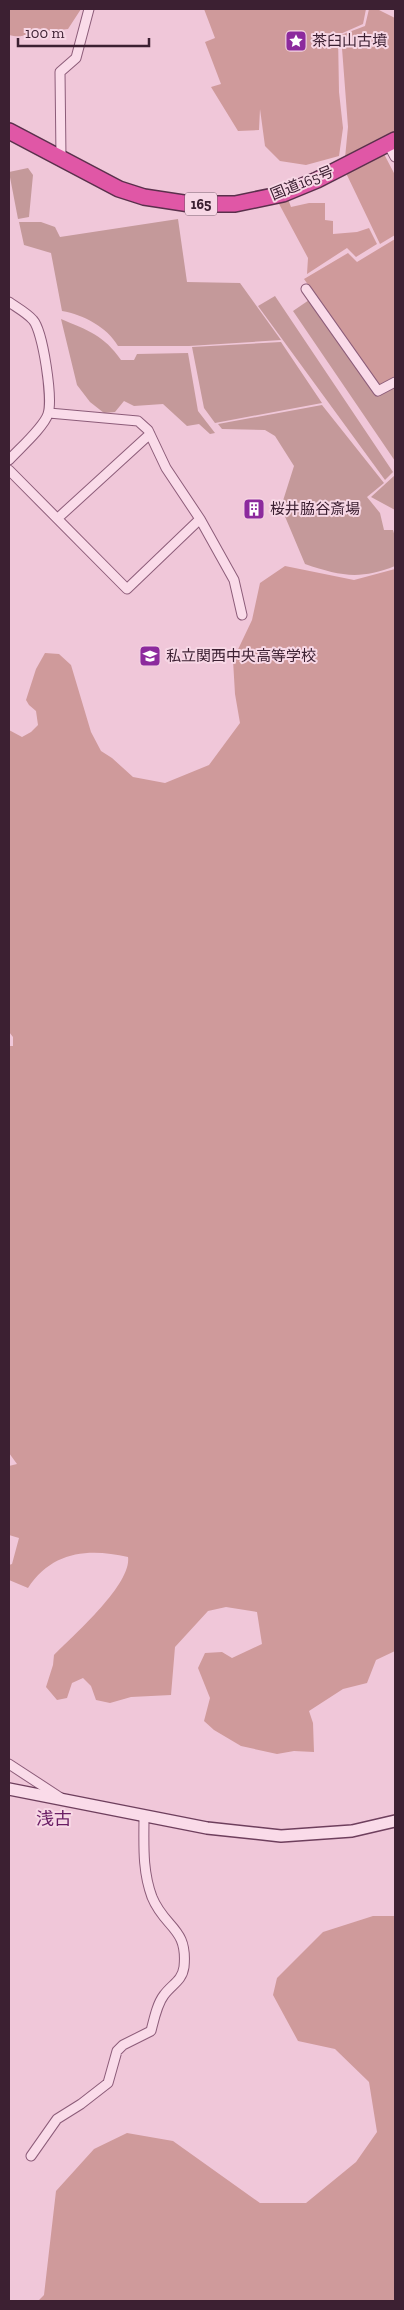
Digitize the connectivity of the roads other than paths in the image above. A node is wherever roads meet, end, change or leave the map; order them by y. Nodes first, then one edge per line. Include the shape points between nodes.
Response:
1 (89, 9) edge
2 (9, 131) edge
3 (392, 142) edge
4 (395, 157) edge
5 (61, 158) junction
6 (306, 289) dead end
7 (9, 302) edge
8 (395, 382) edge
9 (49, 413) junction
10 (150, 434) junction
11 (9, 460) edge
12 (9, 470) edge
13 (58, 518) junction
14 (200, 519) junction
15 (242, 615) dead end
16 (9, 1764) edge
17 (9, 1789) edge
18 (63, 1799) junction
19 (144, 1816) junction
20 (395, 1821) edge
21 (31, 2156) dead end

1 - 5 street via 76,58 60,72
2 - 5 highway, 国道165号 / 165
3 - 4 street
3 - 5 highway, 国道165号 / 165 via 302,187 235,204 190,204 144,197 118,188
6 - 8 street via 378,392
7 - 9 street via 33,320 40,332
9 - 10 street via 138,421
9 - 11 street
10 - 13 street
10 - 14 street via 166,468
12 - 13 street
13 - 14 street via 127,589
14 - 15 street via 234,580
16 - 18 street
17 - 18 street
18 - 19 street
19 - 20 street via 207,1828 281,1836 352,1831
19 - 21 street via 146,1875 161,1913 182,1938 185,1949 181,1978 163,1996 151,2031 117,2051 108,2083 57,2119

